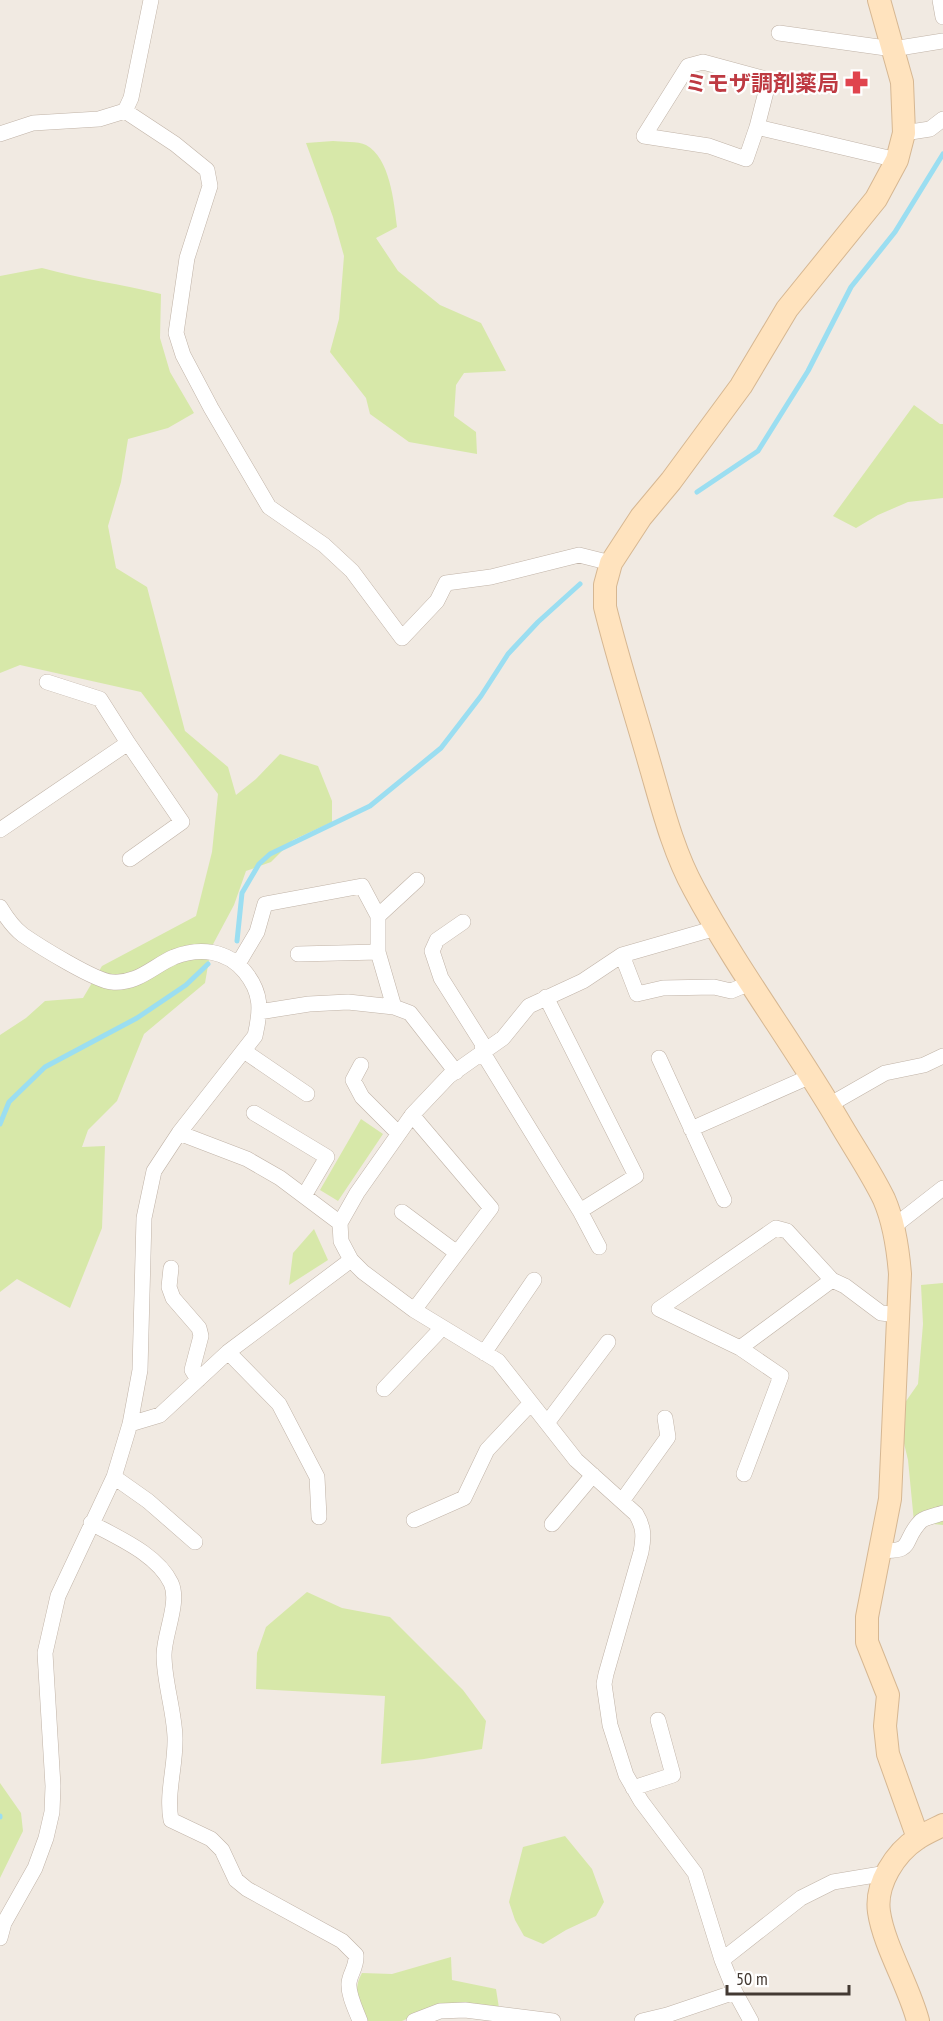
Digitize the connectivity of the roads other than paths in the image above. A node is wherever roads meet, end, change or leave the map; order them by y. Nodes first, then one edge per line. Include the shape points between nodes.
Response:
1 (151, 0) edge
2 (879, 0) edge
3 (940, 0) edge
4 (943, 17) edge
5 (779, 33) dead end
6 (943, 41) edge
7 (893, 49) junction
8 (125, 111) junction
9 (943, 119) edge
10 (757, 127) junction
11 (904, 133) junction
12 (0, 134) edge
13 (897, 160) junction
14 (610, 563) junction
15 (46, 682) dead end
16 (129, 743) junction
17 (0, 830) edge
18 (130, 859) dead end
19 (417, 880) dead end
20 (0, 907) edge
21 (378, 916) junction
22 (463, 922) dead end
23 (716, 928) junction
24 (378, 952) junction
25 (298, 954) dead end
26 (622, 955) junction
27 (238, 964) junction
28 (750, 983) junction
29 (546, 997) junction
30 (394, 1007) junction
31 (259, 1012) junction
32 (244, 1051) junction
33 (483, 1053) junction
34 (943, 1056) edge
35 (659, 1058) dead end
36 (361, 1065) dead end
37 (456, 1072) junction
38 (811, 1076) junction
39 (307, 1094) dead end
40 (829, 1105) junction
41 (254, 1113) dead end
42 (412, 1115) junction
43 (691, 1129) junction
44 (179, 1133) junction
45 (398, 1133) junction
46 (943, 1188) edge
47 (304, 1197) junction
48 (724, 1200) dead end
49 (580, 1211) junction
50 (402, 1212) dead end
51 (340, 1223) junction
52 (893, 1227) junction
53 (599, 1247) dead end
54 (457, 1253) junction
55 (351, 1260) junction
56 (171, 1268) dead end
57 (534, 1280) dead end
58 (832, 1280) junction
59 (414, 1310) junction
60 (899, 1315) junction
61 (442, 1328) junction
62 (608, 1342) dead end
63 (741, 1348) junction
64 (228, 1353) junction
65 (484, 1353) junction
66 (198, 1380) junction
67 (384, 1389) dead end
68 (531, 1403) junction
69 (665, 1418) dead end
70 (547, 1423) junction
71 (130, 1424) junction
72 (744, 1474) dead end
73 (593, 1475) junction
74 (114, 1477) junction
75 (622, 1501) junction
76 (943, 1513) edge
77 (320, 1518) dead end
78 (414, 1520) dead end
79 (92, 1522) junction
80 (552, 1524) dead end
81 (195, 1542) dead end
82 (879, 1550) junction
83 (658, 1720) dead end
84 (633, 1788) junction
85 (943, 1825) edge
86 (918, 1838) junction
87 (887, 1873) junction
88 (1, 1927) edge
89 (722, 1960) junction
90 (735, 1992) junction
91 (441, 2016) edge
92 (360, 2021) edge
93 (414, 2021) edge
94 (553, 2021) edge
95 (642, 2021) edge
96 (751, 2021) edge
97 (918, 2021) edge

1 - 8 street
2 - 7 street
3 - 4 street
5 - 7 street
6 - 7 street
7 - 11 street via 902,82
8 - 12 street via 99,119 33,123
8 - 14 street via 207,171 210,186 187,258 176,333 183,356 269,507 324,544 352,571 402,638 437,602 446,583 491,577 579,555
9 - 11 street via 930,129
10 - 10 street via 746,159 709,146 644,136 688,66 703,62 769,80
10 - 13 street
11 - 13 street
13 - 14 street via 876,199 788,309 741,386 640,517
14 - 23 street via 605,607 612,633 677,850
15 - 16 street via 99,699
16 - 17 street
16 - 18 street via 182,822
19 - 21 street
20 - 27 street via 22,934 89,974 110,982 126,982 192,952 215,951
21 - 24 street
21 - 27 street via 362,886 265,904 257,932
22 - 33 street via 437,940 432,951 441,978 482,1043
23 - 26 street
23 - 28 street
24 - 25 street
24 - 30 street
26 - 28 street via 637,994 694,987 731,992
26 - 29 street via 583,981
27 - 31 street via 254,983 260,1000
28 - 38 street
29 - 33 street via 529,1006 503,1038
29 - 49 street via 636,1176
30 - 31 street via 348,1002
30 - 37 street via 410,1013
31 - 32 street via 255,1036
32 - 39 street
32 - 44 street
33 - 37 street
33 - 49 street
34 - 40 street via 924,1065 885,1073
35 - 43 street
36 - 45 street via 353,1080 362,1097
37 - 42 street
38 - 40 street
38 - 43 street
40 - 52 street via 884,1200
41 - 47 street via 327,1157
42 - 45 street
42 - 54 street via 491,1208
43 - 48 street
44 - 47 street via 247,1159
44 - 71 street via 154,1171 144,1218 140,1370
45 - 51 street
46 - 52 street
47 - 51 street
49 - 53 street
50 - 54 street
51 - 55 street via 341,1241
52 - 60 street via 899,1258
54 - 59 street
55 - 59 street
55 - 64 street
56 - 66 street via 169,1287 201,1336 192,1370
57 - 65 street
58 - 60 street via 881,1313
58 - 63 street
58 - 63 street via 787,1230 776,1228 659,1309
59 - 61 street
60 - 82 street via 890,1500
61 - 65 street
61 - 67 street
62 - 70 street
63 - 72 street via 781,1376
64 - 66 street
64 - 77 street via 279,1404 317,1478
65 - 68 street via 498,1361
66 - 71 street via 160,1415
68 - 70 street
68 - 78 street via 487,1450 464,1498
69 - 75 street via 668,1437
70 - 73 street
71 - 74 street
73 - 75 street
73 - 80 street
74 - 79 street
74 - 81 street
75 - 84 street via 636,1514 644,1537 604,1684 613,1735
76 - 82 street via 922,1520 904,1547 897,1551
79 - 88 street via 58,1596 45,1653 52,1812 34,1868
79 - 92 street via 149,1557 174,1590 164,1657 175,1738 171,1820 211,1839 222,1850 236,1880 247,1890 342,1941 356,1955 349,1982
82 - 86 street via 867,1617 867,1642 888,1695 888,1754
83 - 84 street via 673,1775
84 - 89 street via 695,1873
85 - 86 street
86 - 87 street via 898,1856
87 - 89 street via 833,1882 801,1898
87 - 97 street via 879,1913
89 - 90 street
90 - 95 street
90 - 96 street
91 - 93 street
91 - 94 street via 465,2010

